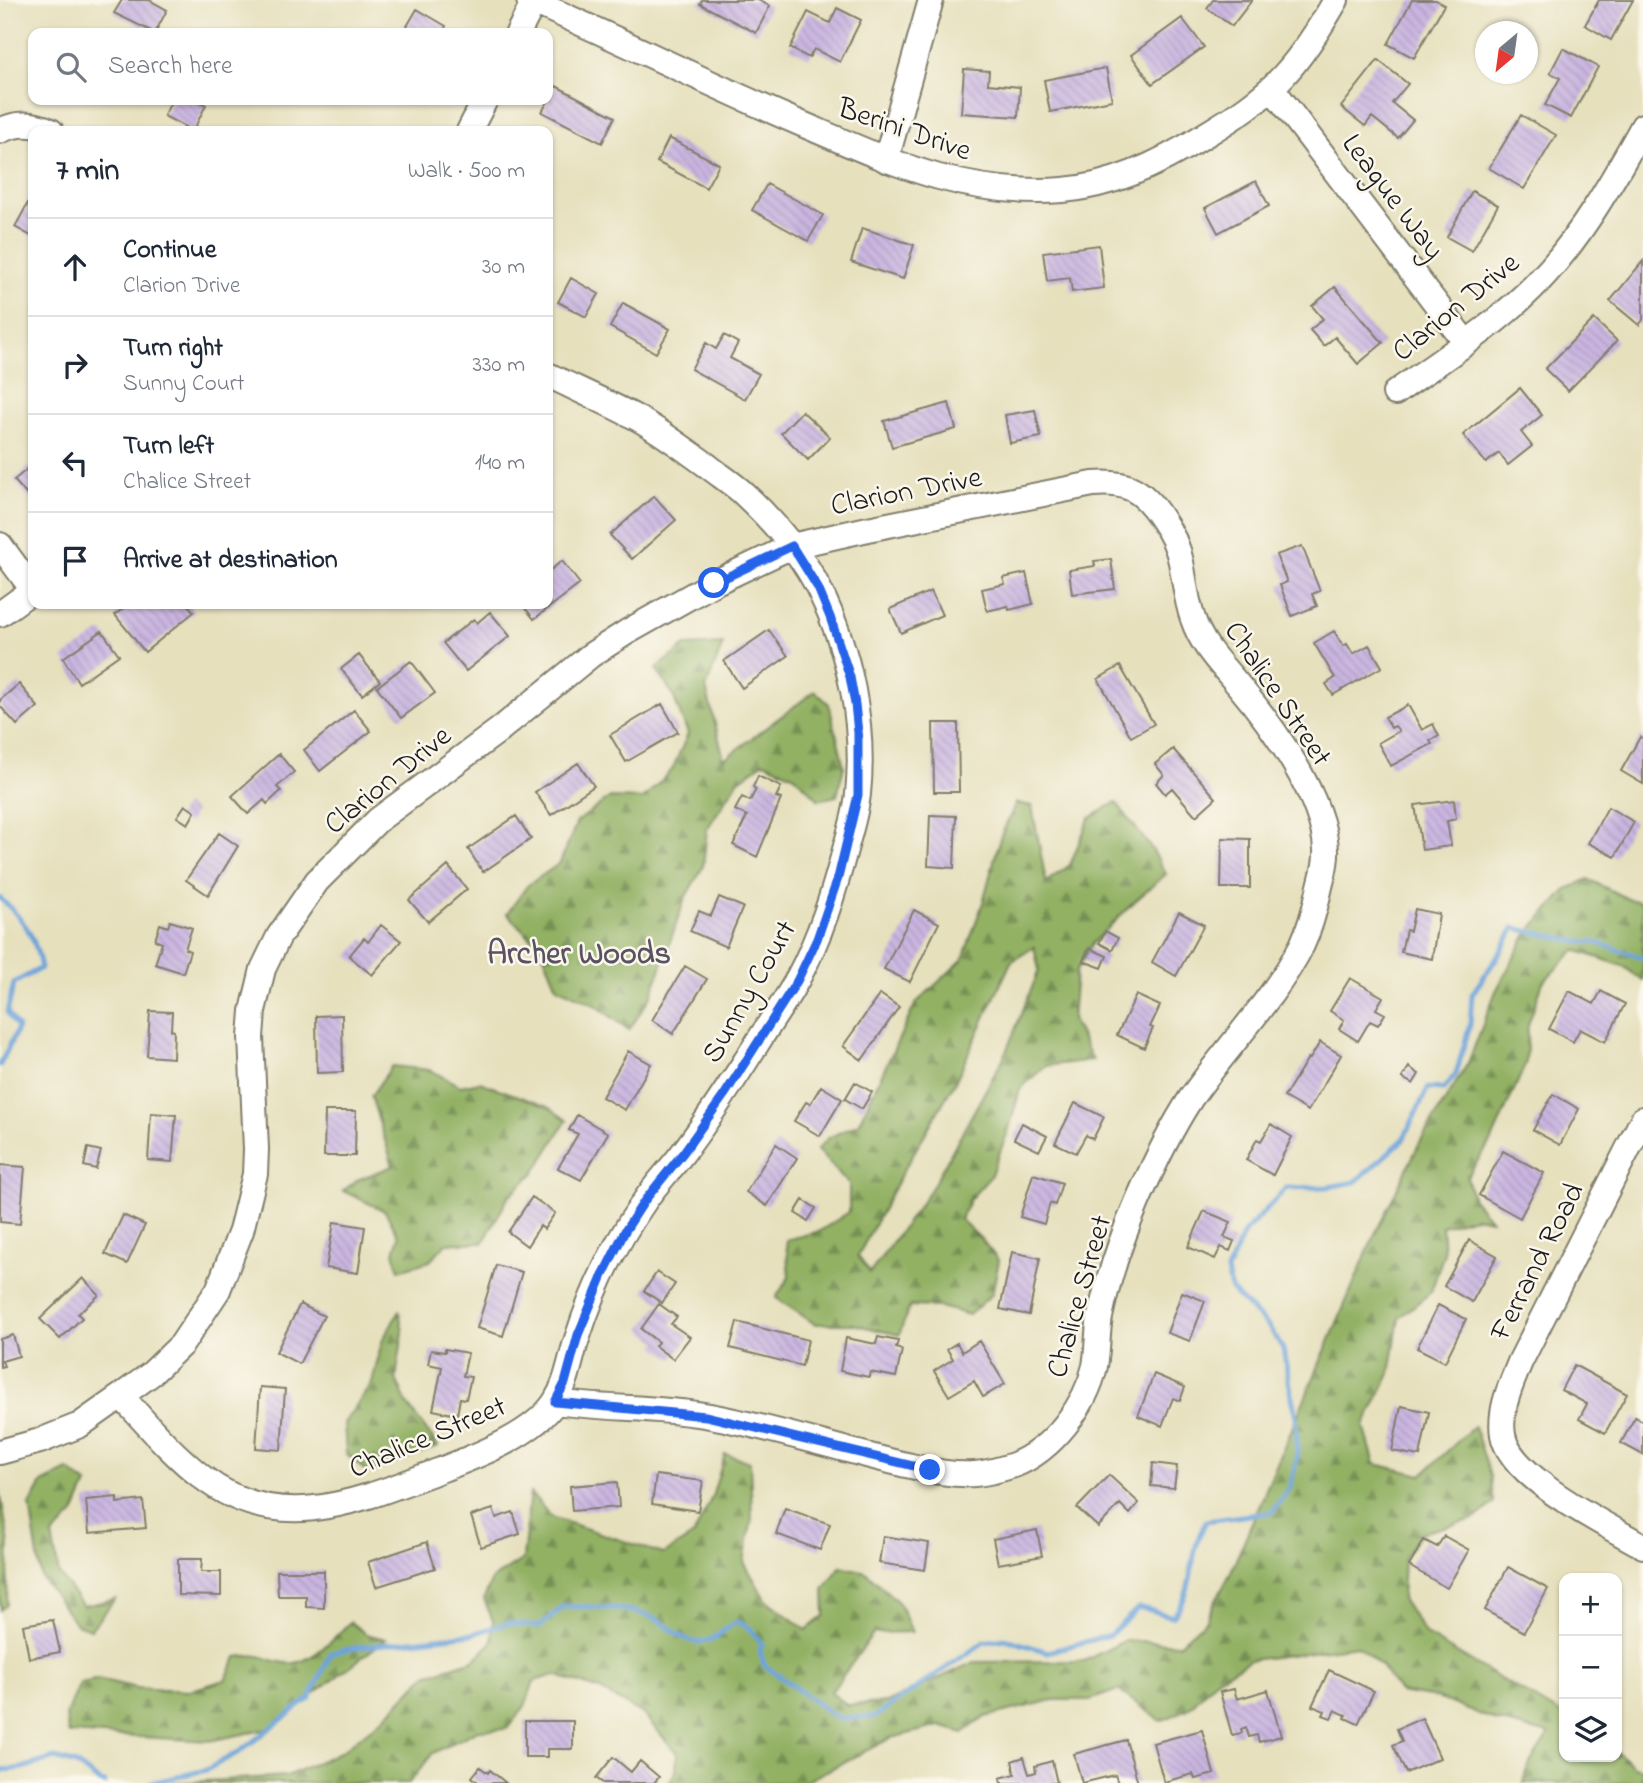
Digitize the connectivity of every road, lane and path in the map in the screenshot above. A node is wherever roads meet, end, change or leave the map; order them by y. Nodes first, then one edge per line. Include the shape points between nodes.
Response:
1 (930, 0) edge
2 (1336, 0) edge
3 (532, 1) edge
4 (521, 28) edge
5 (1272, 88) junction
6 (482, 105) edge
7 (36, 126) edge
8 (472, 126) edge
9 (1643, 126) edge
10 (0, 131) edge
11 (886, 160) junction
12 (1466, 343) junction
13 (553, 377) edge
14 (1395, 393) dead end
15 (1110, 483) joint
16 (0, 545) edge
17 (792, 546) junction
18 (28, 583) edge
19 (28, 594) edge
20 (0, 614) edge
21 (1643, 1119) edge
22 (121, 1396) junction
23 (555, 1402) junction
24 (0, 1452) edge
25 (1643, 1546) edge

1 - 11 street
2 - 5 street, Berini Drive
3 - 4 street
3 - 11 street, Berini Drive
5 - 11 street, Berini Drive via 1175,155 1124,176 1080,187 994,188 950,181
5 - 12 street, League Way
6 - 8 street
7 - 10 street via 27,123
9 - 12 street, Clarion Drive via 1604,194 1551,268
12 - 14 street, Clarion Drive
13 - 17 street, Sunny Court via 665,436 740,491
15 - 17 street, Clarion Drive
15 - 23 street, Chalice Street via 1130,487 1149,499 1168,529 1181,560 1186,598 1205,645 1293,761 1321,823 1327,858 1303,944 1190,1100 1138,1201 1105,1298 1094,1370 1072,1415 1033,1457 998,1470 961,1474 706,1416
16 - 18 street
17 - 22 street, Clarion Drive via 666,609 592,655 378,820 317,881 279,936 257,990 251,1037 255,1174 226,1274 181,1344
17 - 23 street, Sunny Court via 830,617 855,704 858,795 838,878 797,981 725,1094 625,1231 578,1335
19 - 20 street
21 - 25 street, Ferrand Road via 1520,1362 1503,1413 1503,1436 1522,1468 1548,1489
22 - 23 street, Chalice Street via 204,1479 260,1506 281,1509 328,1508 362,1500 466,1460 530,1427
22 - 24 street, Clarion Drive via 80,1425

